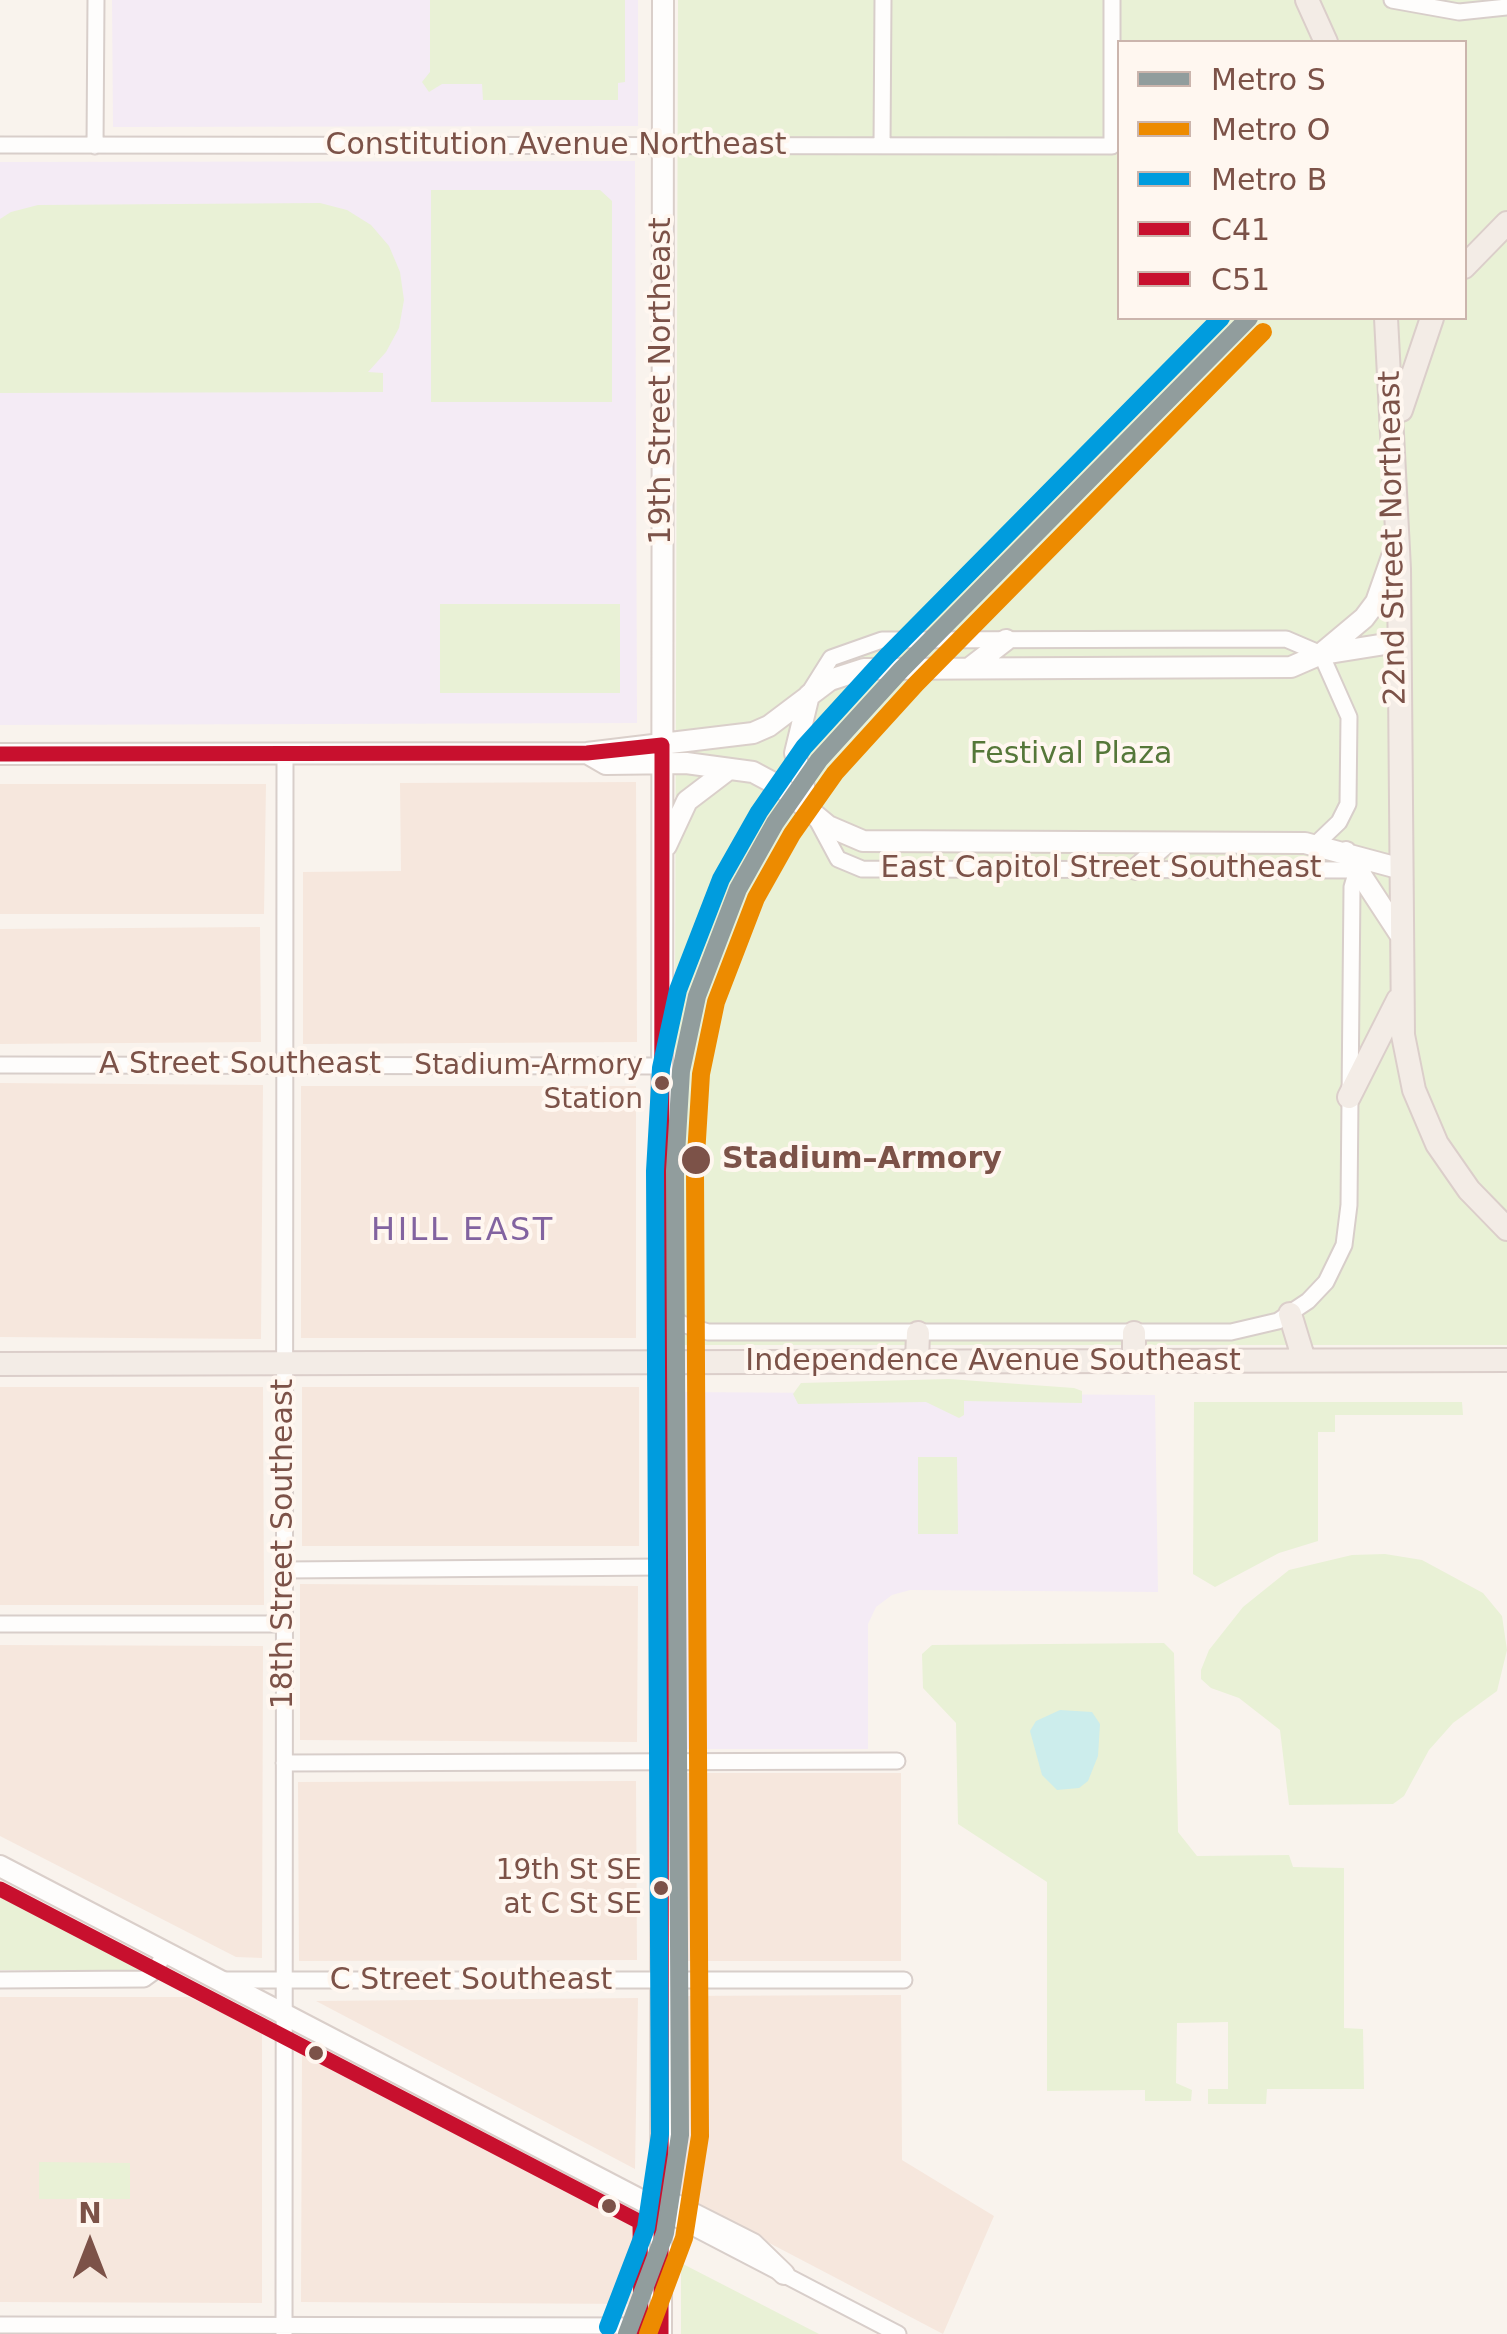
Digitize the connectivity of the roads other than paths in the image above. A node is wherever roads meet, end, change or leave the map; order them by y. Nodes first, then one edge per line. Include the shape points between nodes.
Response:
1 (96, 0) edge
2 (662, 0) edge
3 (883, 0) edge
4 (1112, 0) edge
5 (1307, 0) edge
6 (1392, 0) edge
7 (1507, 7) edge
8 (1325, 40) edge
9 (0, 146) edge
10 (95, 146) junction
11 (662, 146) junction
12 (882, 146) junction
13 (1507, 223) edge
14 (1467, 263) edge
15 (1386, 320) edge
16 (1422, 320) edge
17 (1431, 320) edge
18 (1389, 347) junction
19 (1395, 438) junction
20 (1396, 546) junction
21 (1006, 640) junction
22 (1398, 642) junction
23 (1321, 654) junction
24 (971, 667) junction
25 (810, 693) junction
26 (0, 754) edge
27 (285, 754) junction
28 (662, 754) junction
29 (729, 769) junction
30 (814, 814) junction
31 (1166, 842) junction
32 (1316, 844) junction
33 (661, 858) junction
34 (1352, 861) junction
35 (1398, 868) junction
36 (1136, 869) junction
37 (1398, 933) junction
38 (1400, 997) junction
39 (0, 1065) edge
40 (284, 1065) junction
41 (661, 1066) junction
42 (1349, 1097) junction
43 (1507, 1229) edge
44 (661, 1310) junction
45 (1290, 1314) junction
46 (918, 1333) junction
47 (1134, 1333) junction
48 (1134, 1360) junction
49 (1304, 1360) junction
50 (1507, 1360) edge
51 (917, 1361) junction
52 (0, 1364) edge
53 (285, 1364) junction
54 (661, 1364) junction
55 (662, 1566) junction
56 (284, 1570) junction
57 (0, 1624) edge
58 (284, 1624) junction
59 (660, 1762) junction
60 (897, 1762) dead end
61 (284, 1763) junction
62 (0, 1866) edge
63 (165, 1952) junction
64 (0, 1980) edge
65 (219, 1980) junction
66 (661, 1980) junction
67 (904, 1980) dead end
68 (284, 1981) junction
69 (284, 2014) junction
70 (660, 2204) junction
71 (784, 2274) joint
72 (0, 2325) edge
73 (284, 2330) edge
74 (661, 2330) edge
75 (898, 2334) edge

1 - 10 street
2 - 11 main road, 19th Street Northeast
3 - 12 street
4 - 12 street, Constitution Avenue Northeast via 1112,146
5 - 8 main road
6 - 7 street via 1459,12
9 - 10 street, Constitution Avenue Northeast
10 - 11 street, Constitution Avenue Northeast
11 - 12 street, Constitution Avenue Northeast
11 - 28 main road, 19th Street Northeast
13 - 14 main road
15 - 18 main road, 22nd Street Northeast
16 - 18 main road
17 - 19 main road
18 - 19 main road, 22nd Street Northeast
19 - 20 main road, 22nd Street Northeast
20 - 22 main road, 22nd Street Northeast
20 - 23 main road via 1371,609
21 - 23 street via 1276,638
21 - 24 main road
21 - 25 street via 868,644 831,658
22 - 23 main road
22 - 35 main road, 22nd Street Northeast
23 - 24 main road via 1282,668
23 - 32 street, 22nd Street Northeast via 1348,711 1349,758 1346,811
24 - 25 main road via 852,671
25 - 28 main road via 753,733
25 - 30 main road via 794,754
26 - 27 main road
27 - 28 main road
27 - 40 street, 18th Street Southeast
28 - 29 main road, East Capitol Street Southeast
28 - 33 main road, 19th Street Northeast
29 - 30 main road, East Capitol Street Southeast via 773,781
29 - 33 main road via 687,801
30 - 31 main road, East Capitol Street Southeast via 839,832 875,842
30 - 36 street, East Capitol Street Southeast via 838,859 862,869
31 - 32 main road, East Capitol Street Southeast
31 - 36 main road
32 - 34 main road, East Capitol Street Southeast
33 - 41 main road, 19th Street Northeast
34 - 35 main road
34 - 36 street, East Capitol Street Southeast
34 - 37 main road, East Capitol Street Southeast
34 - 42 street
35 - 37 main road, 22nd Street Northeast
37 - 38 main road, 22nd Street Northeast
38 - 42 main road
38 - 43 main road, 22nd Street Northeast via 1422,1110 1457,1174
39 - 40 street, A Street Southeast
40 - 41 street, A Street Southeast
40 - 53 street, 18th Street Southeast
41 - 44 main road, 19th Street Northeast
42 - 45 street via 1344,1245 1326,1282
44 - 46 street, Independence Avenue Southeast via 708,1332
44 - 54 main road, 19th Street Northeast
45 - 47 street, Independence Avenue Southeast via 1242,1331
45 - 49 main road
46 - 47 street, Independence Avenue Southeast
46 - 51 main road
47 - 48 main road
48 - 49 main road, Independence Avenue Southeast
48 - 51 main road, Independence Avenue Southeast
49 - 50 main road, Independence Avenue Southeast
51 - 54 main road, Independence Avenue Southeast
52 - 53 main road, Independence Avenue Southeast
53 - 54 main road, Independence Avenue Southeast
53 - 56 street, 18th Street Southeast
54 - 55 main road, 19th Street Northeast
55 - 56 street
55 - 59 main road, 19th Street Northeast
56 - 58 street, 18th Street Southeast
57 - 58 street
58 - 61 street, 18th Street Southeast
59 - 60 street
59 - 61 street
59 - 66 main road, 19th Street Northeast
61 - 68 street, 18th Street Southeast
62 - 63 main road
63 - 64 street via 144,1979
63 - 65 main road
65 - 68 street, C Street Southeast
65 - 69 main road
66 - 67 street, C Street Southeast
66 - 68 street, C Street Southeast
66 - 70 main road, 19th Street Northeast
68 - 69 street, 18th Street Southeast
69 - 70 main road
69 - 73 street, 18th Street Southeast
70 - 71 main road via 753,2244
70 - 74 main road, 19th Street Northeast
71 - 75 street
72 - 73 street
73 - 74 street

